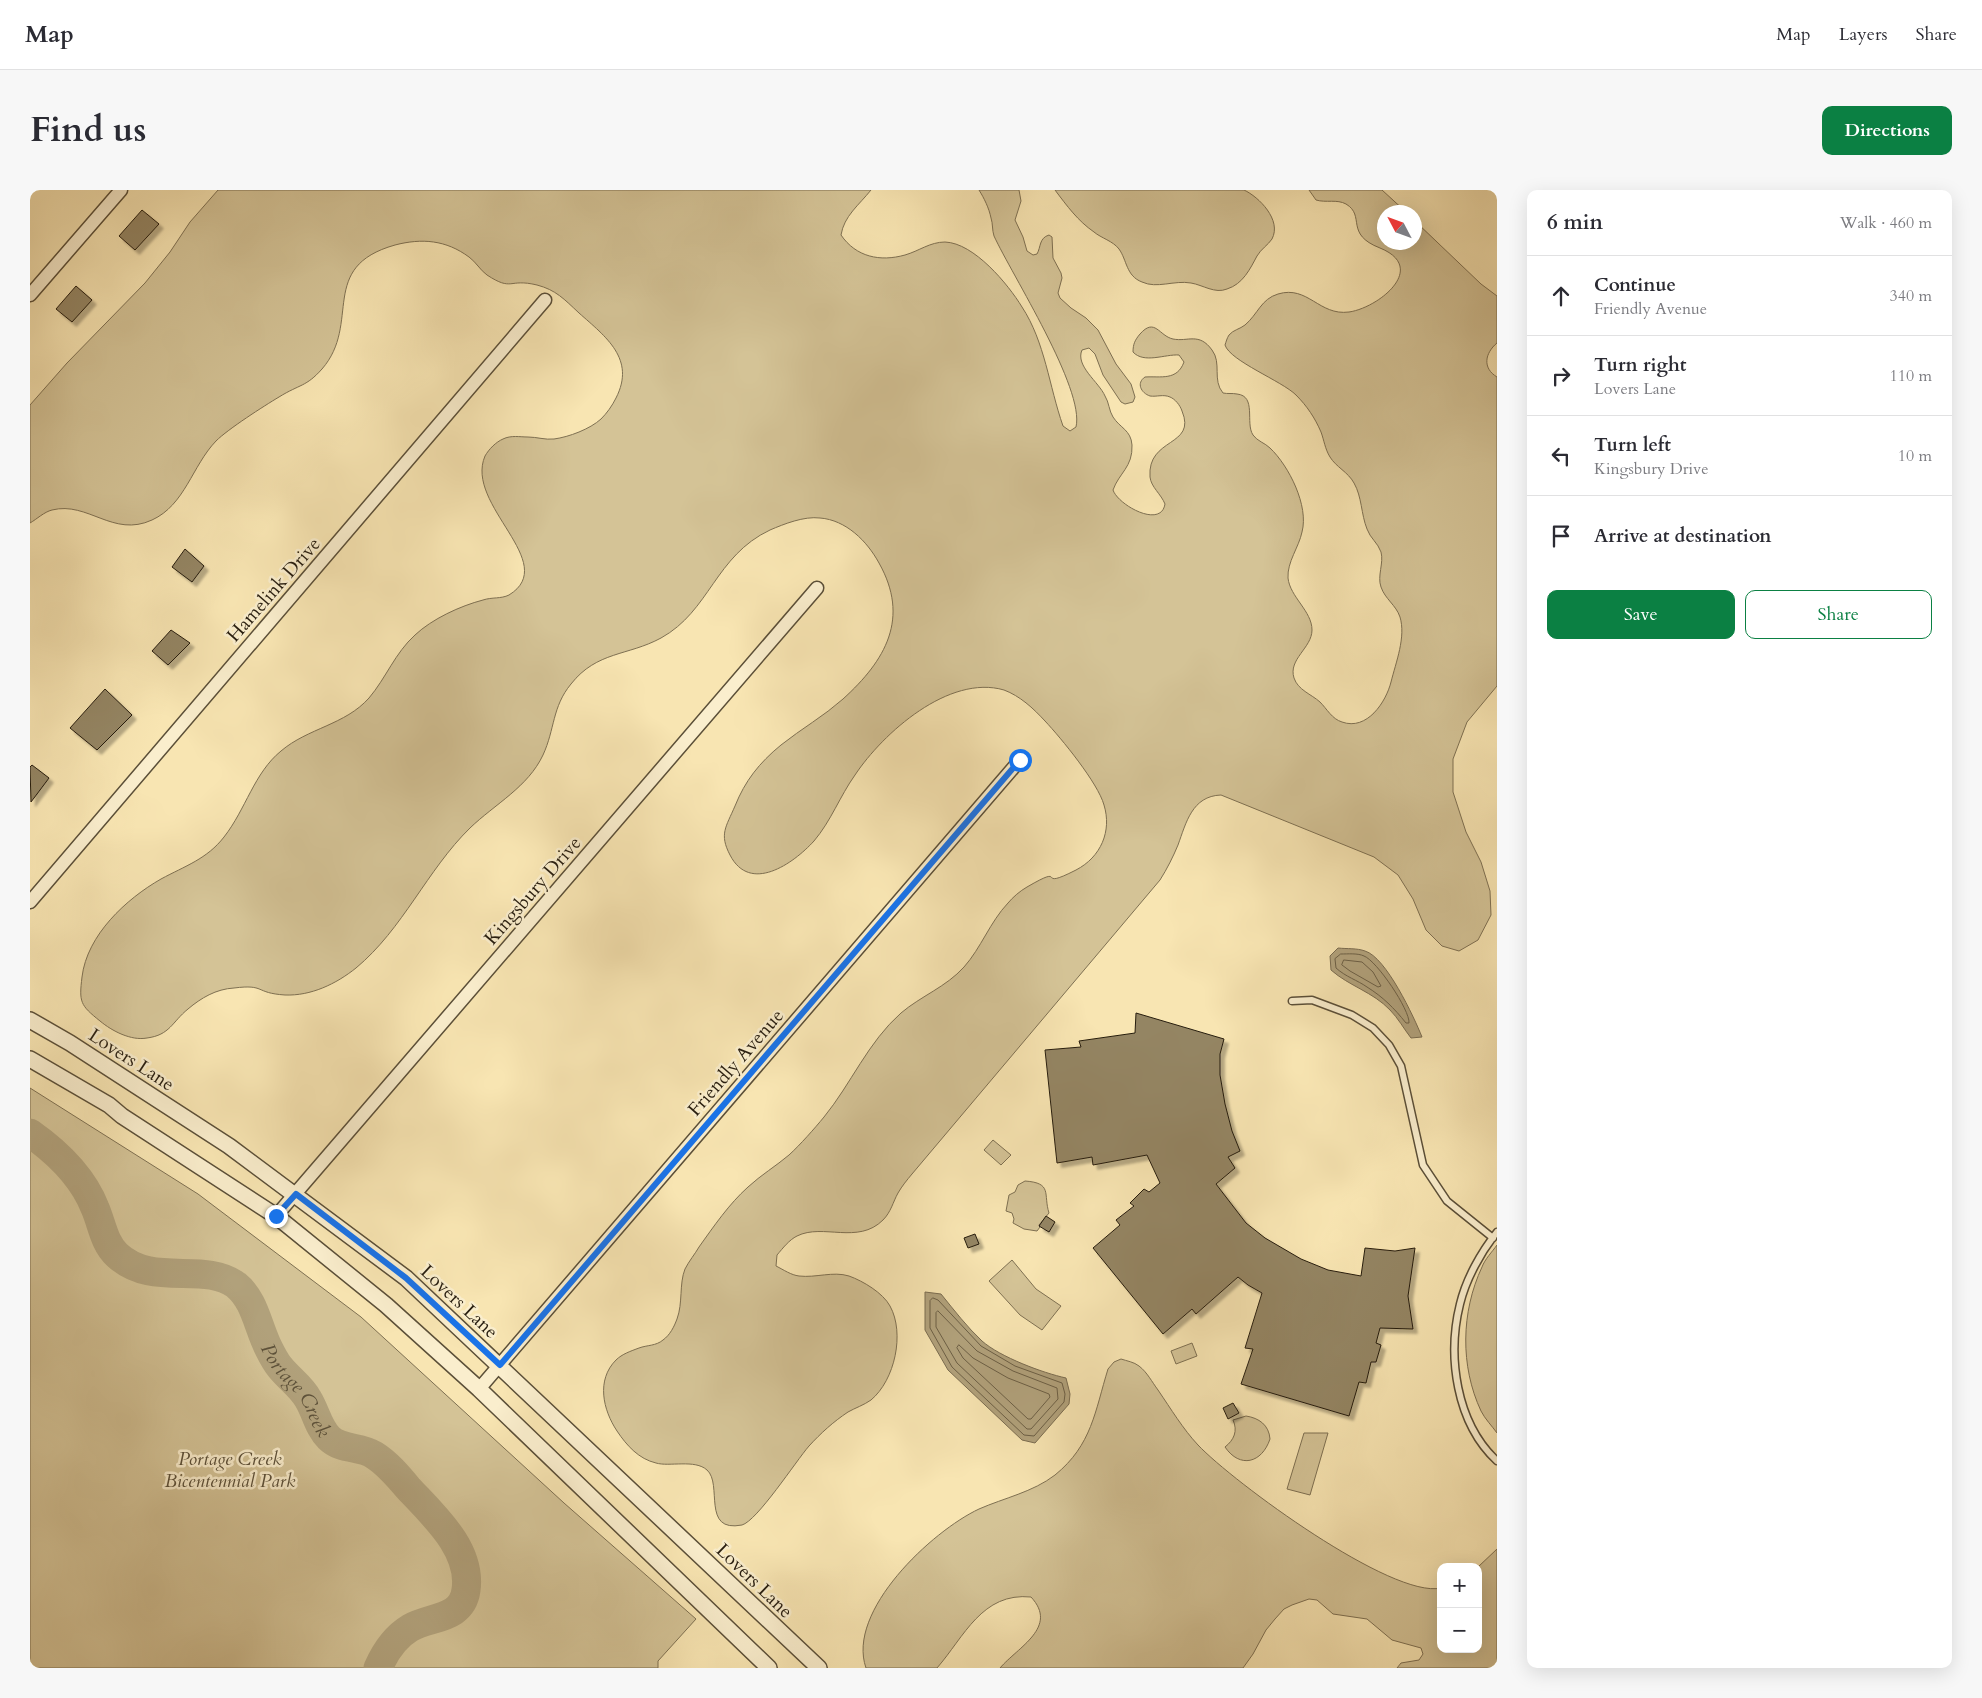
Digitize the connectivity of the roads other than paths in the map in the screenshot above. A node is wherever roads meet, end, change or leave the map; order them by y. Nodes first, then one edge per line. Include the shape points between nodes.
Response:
1 (121, 190) edge
2 (30, 295) edge
3 (545, 300) dead end
4 (817, 588) dead end
5 (1020, 760) dead end
6 (30, 902) edge
7 (1292, 1001) dead end
8 (30, 1020) edge
9 (30, 1059) edge
10 (296, 1194) junction
11 (276, 1216) junction
12 (1495, 1235) edge
13 (500, 1365) junction
14 (479, 1389) junction
15 (1497, 1461) edge
16 (769, 1668) edge
17 (818, 1668) edge

1 - 2 street
3 - 6 street, Hamelink Drive
4 - 10 street, Kingsbury Drive
5 - 13 street, Friendly Avenue
7 - 12 lane via 1312,1000 1352,1015 1373,1028 1389,1045 1401,1066 1423,1165 1448,1200
8 - 10 street, Lovers Lane via 154,1096
9 - 11 street via 109,1105
10 - 11 street, Kingsbury Drive
10 - 13 street, Lovers Lane via 406,1278
11 - 14 street via 386,1305
12 - 15 lane via 1472,1271 1460,1303 1455,1365 1460,1397 1472,1429 1486,1451
13 - 14 street, Friendly Avenue
13 - 17 street, Lovers Lane
14 - 16 street

